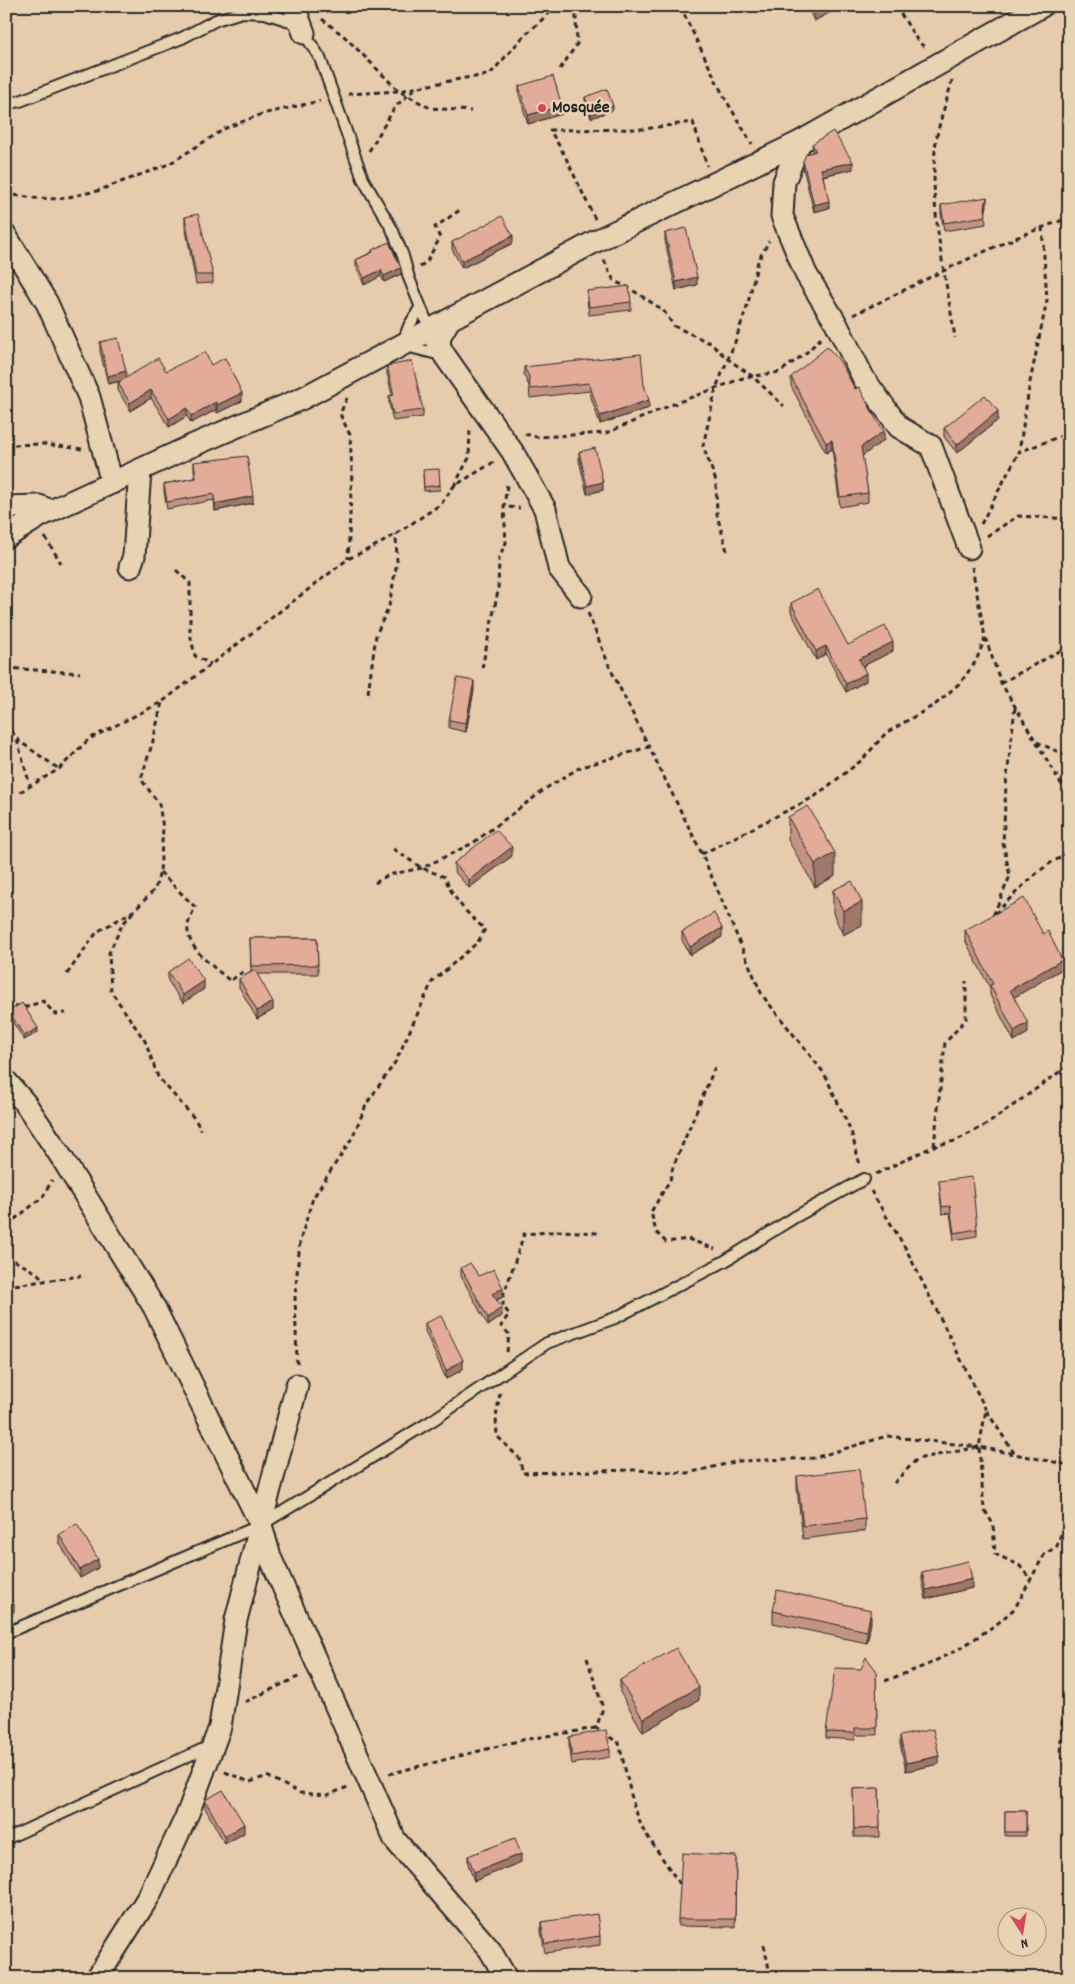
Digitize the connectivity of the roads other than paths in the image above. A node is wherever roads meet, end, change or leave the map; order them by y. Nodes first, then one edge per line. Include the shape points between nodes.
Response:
1 (294, 6) edge
2 (1042, 6) edge
3 (304, 33) junction
4 (6, 104) edge
5 (800, 142) junction
6 (6, 236) edge
7 (420, 308) junction
8 (462, 312) junction
9 (430, 330) junction
10 (402, 345) junction
11 (445, 356) junction
12 (98, 455) road end
13 (140, 471) junction
14 (103, 487) junction
15 (6, 507) edge
16 (42, 516) junction
17 (6, 537) edge
18 (969, 548) road end
19 (130, 567) dead end
20 (581, 596) road end
21 (6, 1081) edge
22 (864, 1179) road end
23 (298, 1385) road end
24 (261, 1526) junction
25 (6, 1634) edge
26 (214, 1744) junction
27 (6, 1839) edge
28 (96, 1978) edge
29 (506, 1978) edge

1 - 3 street
2 - 5 street
3 - 4 lane via 290,21 265,13 242,12
3 - 7 lane via 320,58 335,95 346,136 363,178 392,229
5 - 8 street via 598,240
5 - 18 street via 784,182 782,216 806,274 836,323 864,379 898,427 930,446
6 - 14 street via 46,303 89,397
7 - 9 lane
7 - 10 lane
8 - 9 street
8 - 11 lane via 446,338
9 - 10 street
9 - 11 street
10 - 11 lane
10 - 13 street via 303,398
11 - 20 street via 512,451 545,509 559,568
12 - 14 street
13 - 14 street
13 - 19 street via 134,556
14 - 16 street
15 - 16 street via 38,506
16 - 17 street
21 - 24 street via 25,1102 62,1158 154,1307
22 - 24 lane via 725,1260 615,1318 547,1343 433,1420
23 - 24 street
24 - 25 lane
24 - 26 street via 236,1620
24 - 29 street via 270,1557 395,1840 490,1950
26 - 27 lane
26 - 28 street via 188,1813 148,1896

